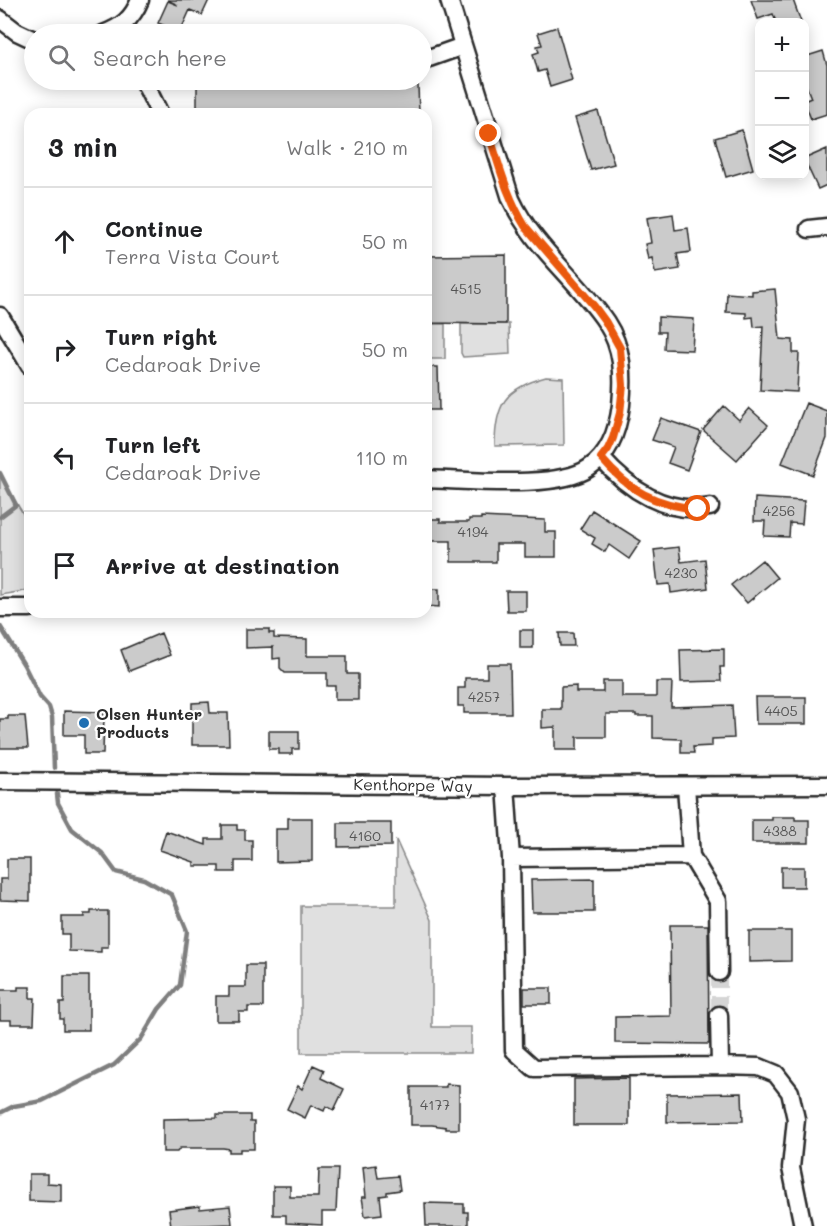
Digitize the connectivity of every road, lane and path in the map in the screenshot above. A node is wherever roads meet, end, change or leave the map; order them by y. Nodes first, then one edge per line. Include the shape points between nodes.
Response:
1 (140, 0) edge
2 (449, 0) edge
3 (0, 19) edge
4 (126, 24) edge
5 (24, 35) edge
6 (463, 46) junction
7 (432, 57) edge
8 (148, 90) edge
9 (156, 108) edge
10 (827, 227) edge
11 (808, 229) dead end
12 (0, 316) edge
13 (24, 356) edge
14 (601, 458) junction
15 (432, 479) edge
16 (710, 507) dead end
17 (0, 608) edge
18 (24, 608) edge
19 (0, 781) edge
20 (827, 784) edge
21 (506, 786) junction
22 (686, 786) junction
23 (691, 856) junction
24 (511, 858) junction
25 (718, 972) tunnel mouth
26 (719, 1015) tunnel mouth
27 (720, 1066) junction
28 (803, 1226) edge

1 - 4 street
2 - 6 street
3 - 5 street
6 - 7 street
6 - 14 street via 517,213 605,321 620,348 620,413 613,438
8 - 9 street
10 - 11 street
12 - 13 street
14 - 15 street via 587,469 561,478
14 - 16 street via 628,485 652,499 679,507
17 - 18 street
19 - 21 street, Kenthorpe Way
20 - 22 street, Kenthorpe Way
21 - 22 street, Kenthorpe Way
21 - 24 street
22 - 23 street
23 - 24 street
23 - 25 street via 718,901
24 - 27 street via 514,1050 534,1068
26 - 27 street
27 - 28 street via 759,1066 776,1074 790,1092 796,1119 791,1168

